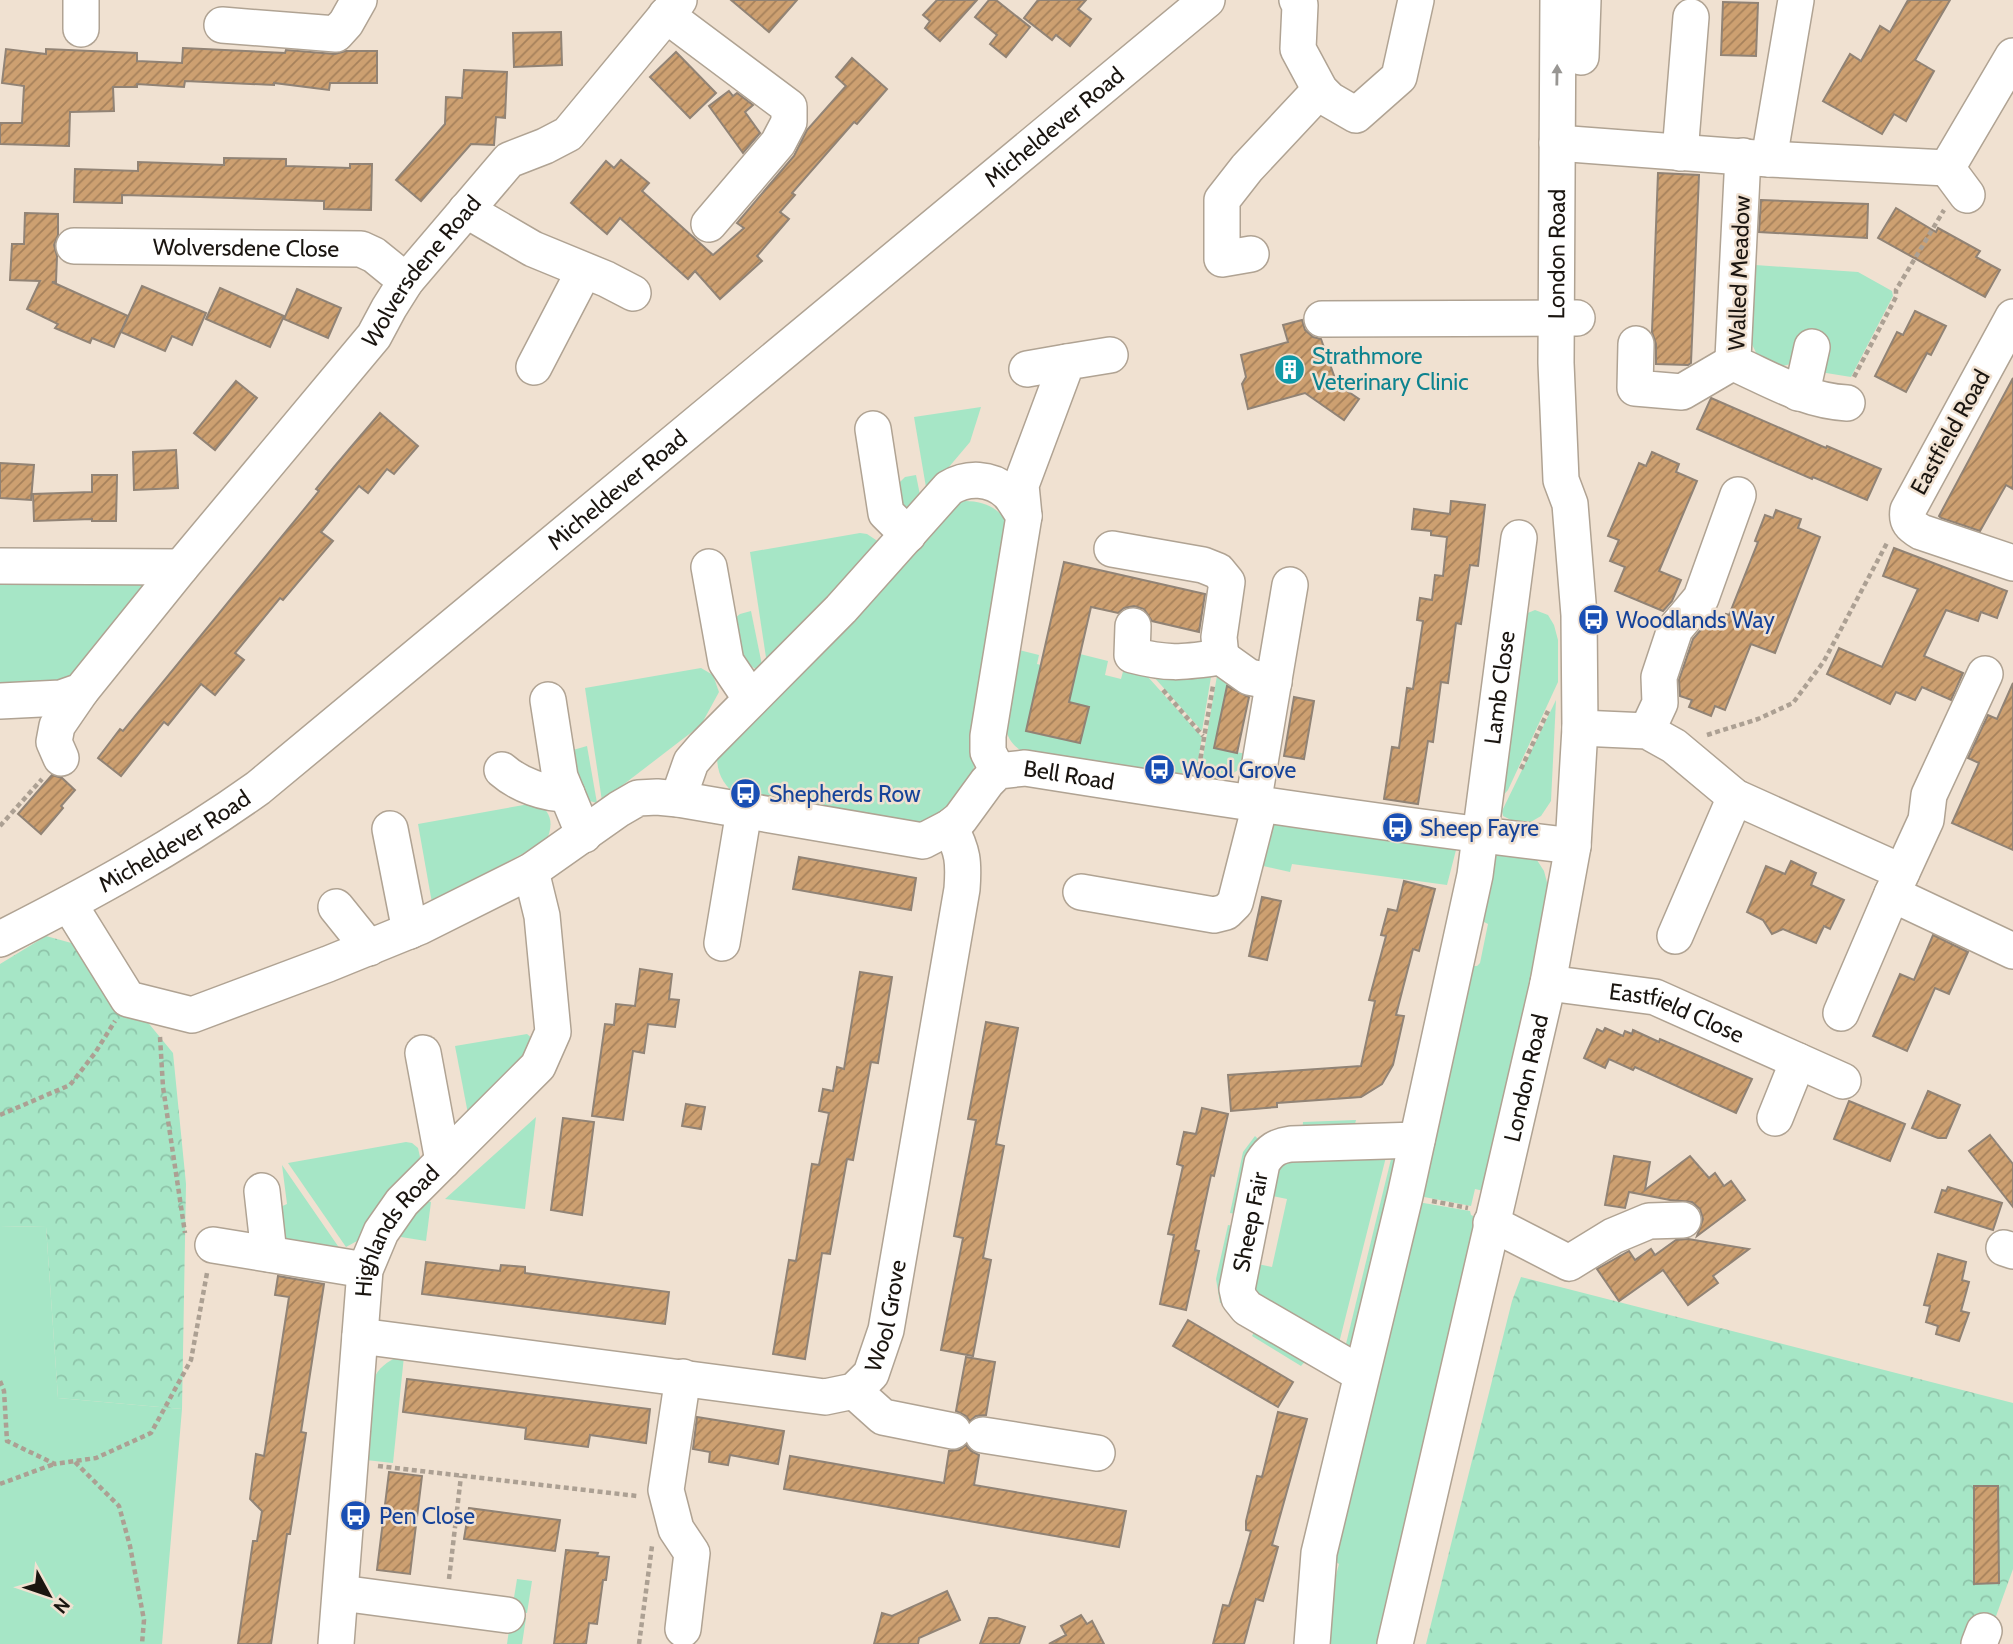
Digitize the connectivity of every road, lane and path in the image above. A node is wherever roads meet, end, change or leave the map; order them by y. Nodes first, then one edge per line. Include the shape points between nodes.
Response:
1 (359, 0) edge
2 (1206, 0) edge
3 (1297, 0) edge
4 (1416, 0) edge
5 (1558, 0) edge
6 (1583, 0) edge
7 (1796, 0) edge
8 (672, 8) edge
9 (1691, 17) dead end
10 (222, 25) dead end
11 (2013, 56) edge
12 (1320, 90) junction
13 (1568, 145) junction
14 (1680, 153) junction
15 (1756, 158) junction
16 (1958, 183) junction
17 (466, 210) junction
18 (709, 224) dead end
19 (74, 246) dead end
20 (1251, 254) dead end
21 (583, 271) junction
22 (406, 281) junction
23 (633, 293) dead end
24 (2013, 317) edge
25 (1567, 318) junction
26 (1322, 319) dead end
27 (1636, 344) dead end
28 (1812, 347) dead end
29 (1110, 355) dead end
30 (1735, 361) junction
31 (1067, 362) junction
32 (534, 367) dead end
33 (1027, 369) dead end
34 (1798, 393) junction
35 (1844, 403) joint
36 (873, 429) dead end
37 (1738, 495) dead end
38 (1024, 516) junction
39 (1906, 517) junction
40 (908, 535) junction
41 (1519, 538) dead end
42 (1112, 549) dead end
43 (2013, 563) edge
44 (0, 566) edge
45 (181, 567) junction
46 (709, 567) dead end
47 (1290, 585) dead end
48 (1132, 640) joint
49 (1219, 657) junction
50 (1985, 674) dead end
51 (1274, 682) junction
52 (81, 691) junction
53 (751, 699) junction
54 (548, 700) dead end
55 (0, 701) edge
56 (1551, 706) dead end
57 (1580, 728) junction
58 (1204, 737) junction
59 (1660, 738) junction
60 (61, 758) joint
61 (502, 769) dead end
62 (998, 771) junction
63 (1517, 777) dead end
64 (567, 794) junction
65 (1194, 795) junction
66 (1735, 797) junction
67 (678, 799) junction
68 (1256, 805) junction
69 (744, 811) junction
70 (0, 825) edge
71 (950, 827) junction
72 (390, 829) dead end
73 (584, 835) junction
74 (1479, 836) junction
75 (1573, 846) junction
76 (531, 871) junction
77 (1897, 883) junction
78 (1082, 892) dead end
79 (69, 904) junction
80 (336, 908) dead end
81 (410, 931) junction
82 (1675, 936) dead end
83 (0, 939) edge
84 (722, 943) dead end
85 (369, 948) junction
86 (2013, 951) edge
87 (1548, 983) junction
88 (143, 1004) junction
89 (1841, 1013) dead end
90 (423, 1053) dead end
91 (1798, 1061) junction
92 (1843, 1081) dead end
93 (0, 1115) edge
94 (1775, 1118) dead end
95 (1418, 1140) junction
96 (443, 1161) junction
97 (262, 1191) dead end
98 (1405, 1196) junction
99 (1492, 1219) junction
100 (1683, 1220) dead end
101 (213, 1245) junction
102 (269, 1254) junction
103 (365, 1270) junction
104 (360, 1336) junction
105 (1361, 1374) junction
106 (683, 1377) junction
107 (0, 1381) edge
108 (854, 1391) junction
109 (1097, 1453) dead end
110 (74, 1461) junction
111 (350, 1463) junction
112 (55, 1464) junction
113 (461, 1475) junction
114 (0, 1484) edge
115 (646, 1497) dead end
116 (341, 1593) junction
117 (445, 1607) junction
118 (507, 1615) dead end
119 (683, 1629) dead end
120 (1313, 1631) edge
121 (142, 1644) edge
122 (336, 1644) edge
123 (1395, 1644) edge

1 - 10 street via 336,34
2 - 79 street, Micheldever Road via 258,788 208,823
3 - 12 street via 1298,49
4 - 12 street via 1399,77 1358,128
13 -> 5 street, London Road
6 - 13 street, London Road
7 - 15 street, Walled Meadow
8 - 17 street, Wolversdene Road via 568,134 509,160
8 - 18 street via 789,107 789,122 778,142
9 - 14 street
11 - 16 street
12 - 20 street via 1222,200 1222,259
13 - 14 street
13 - 25 street, London Road
14 - 15 street
15 - 16 street
15 - 30 street, Walled Meadow via 1733,344
16 - 35 path via 1896,289
17 - 21 street via 533,249
17 - 22 street, Wolversdene Road
19 - 22 street, Wolversdene Close via 361,248
21 - 23 street
21 - 32 street
22 - 45 street, Wolversdene Road via 374,336
24 - 39 street, Eastfield Road
25 - 26 street
25 - 57 street, London Road via 1556,363 1561,480 1570,504 1579,615
27 - 30 street via 1635,388 1682,392
28 - 34 street
29 - 31 street
30 - 34 street, Walled Meadow
31 - 33 street
31 - 38 street via 1021,485
34 - 35 street, Walled Meadow
36 - 40 street via 886,513
37 - 59 street via 1701,598 1675,629 1659,677
38 - 40 street via 1009,493 971,479 950,488
38 - 62 street via 988,736 988,752
39 - 43 street, Eastfield Road via 1921,532
39 - 59 path via 1824,661 1793,703 1758,719
40 - 53 street
41 - 74 street, Lamb Close
42 - 49 street via 1218,571 1227,582
44 - 45 street
45 - 52 street, Wolversdene Road
46 - 53 street via 726,662
47 - 51 street
48 - 49 street via 1154,661 1179,664
48 - 58 path
49 - 51 street via 1250,677
49 - 58 path
50 - 77 street via 1929,795 1926,820
51 - 68 street
52 - 55 street via 61,698
52 - 60 street, Wolversdene Road via 57,726 54,742
53 - 67 street via 691,762
54 - 64 street
56 - 63 path
57 - 59 street
57 - 75 street, London Road
58 - 65 path
59 - 66 street
60 - 70 path
61 - 64 street via 535,788
62 - 65 street, Bell Road via 1025,768
62 - 71 street, Bell Road
64 - 73 street
65 - 68 street, Bell Road
66 - 77 street
66 - 82 street
67 - 69 street, Bell Road
67 - 73 street via 638,798
68 - 74 street, Bell Road
68 - 78 street via 1235,903 1226,912 1214,915
69 - 71 street, Bell Road via 923,841
69 - 84 street
71 - 108 street, Wool Grove via 964,860 960,903 886,1330 871,1374
72 - 81 street
73 - 76 street
74 - 75 street, Bell Road
74 - 95 street via 1475,875
75 - 87 street, London Road
76 - 81 street
76 - 96 street, Highlands Road via 542,916 553,1032 538,1066
77 - 86 street
77 - 89 street
79 - 83 street, Micheldever Road
79 - 88 street
80 - 85 street
81 - 85 street
85 - 88 street via 192,1015
87 - 91 street, Eastfield Close via 1655,997
87 - 99 street, London Road
88 - 93 path via 70,1085
88 - 101 path via 163,1087 187,1243
90 - 96 street
91 - 92 street, Eastfield Close
91 - 94 street
95 - 98 street
95 - 105 street, Sheep Fair via 1291,1144 1278,1146 1262,1163 1239,1298 1247,1308
96 - 103 street, Highlands Road via 391,1217
97 - 102 street
98 - 99 path
98 - 105 street
99 - 100 street via 1569,1264 1613,1236 1649,1222
99 - 123 street, London Road
101 - 102 street
101 - 110 path via 191,1360 151,1433 96,1458
102 - 103 street
103 - 104 street, Highlands Road
104 - 106 street, Wool Grove
104 - 111 street, Highlands Road
105 - 120 street via 1319,1553
106 - 108 street, Wool Grove via 825,1397
106 - 119 street via 666,1490 676,1529 693,1560
107 - 112 path via 6,1441
108 - 109 street via 883,1417
110 - 112 path
110 - 121 path via 119,1506 144,1620
111 - 113 path
111 - 116 street, Highlands Road
112 - 114 path
113 - 115 path
113 - 117 path
116 - 117 street
116 - 122 street, Highlands Road
117 - 118 street

